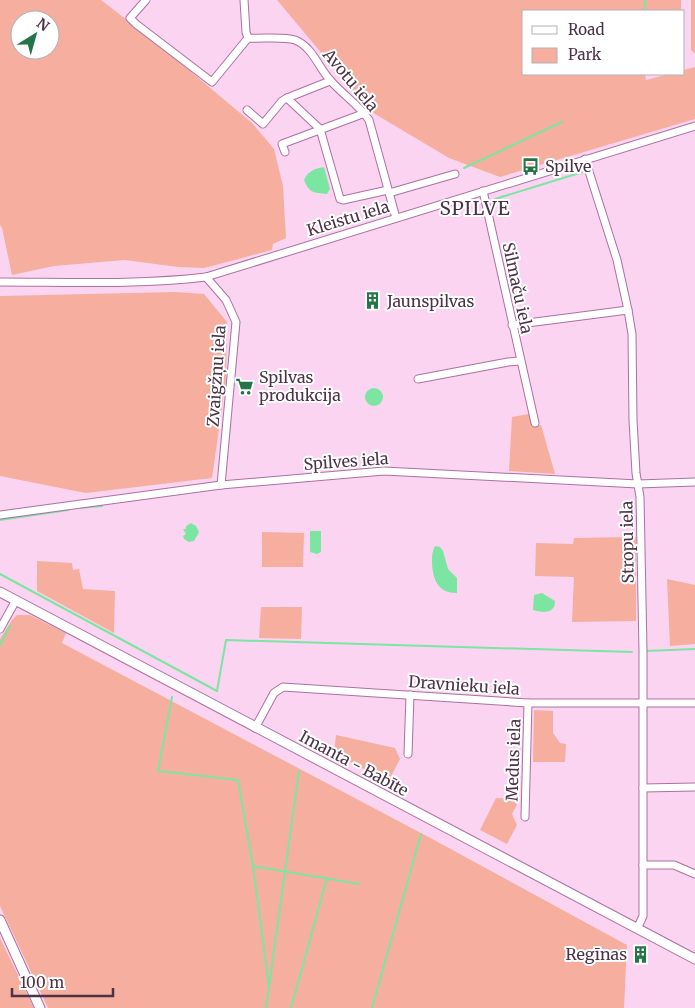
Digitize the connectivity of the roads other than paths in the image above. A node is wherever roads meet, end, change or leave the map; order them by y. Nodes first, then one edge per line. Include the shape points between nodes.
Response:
1 (146, 0) edge
2 (244, 0) edge
3 (248, 38) junction
4 (330, 81) junction
5 (287, 98) junction
6 (247, 110) dead end
7 (365, 113) junction
8 (695, 126) edge
9 (320, 129) junction
10 (284, 152) dead end
11 (586, 159) junction
12 (455, 174) dead end
13 (388, 191) junction
14 (483, 191) junction
15 (396, 218) junction
16 (206, 277) junction
17 (0, 282) edge
18 (628, 310) junction
19 (512, 325) junction
20 (520, 361) junction
21 (418, 379) dead end
22 (535, 423) dead end
23 (695, 482) edge
24 (638, 484) junction
25 (221, 485) junction
26 (0, 514) edge
27 (0, 592) edge
28 (16, 600) junction
29 (0, 630) edge
30 (410, 695) junction
31 (528, 703) junction
32 (695, 703) edge
33 (642, 704) junction
34 (254, 728) junction
35 (408, 754) dead end
36 (695, 787) edge
37 (643, 788) junction
38 (525, 817) dead end
39 (643, 865) junction
40 (695, 874) edge
41 (0, 920) edge
42 (637, 929) junction
43 (695, 959) edge
44 (40, 1008) edge

1 - 3 street via 130,18 212,82
2 - 3 street
3 - 4 street, Avotu iela via 287,39 302,44
4 - 5 street
4 - 7 street, Avotu iela
5 - 6 street via 263,124
5 - 9 street
7 - 9 street
7 - 13 street, Avotu iela
8 - 11 street, Kleistu iela
9 - 10 street via 282,144
9 - 13 street via 340,199
11 - 14 street, Kleistu iela
11 - 18 street, Stropu iela
12 - 13 street
13 - 15 street, Avotu iela
14 - 15 street, Kleistu iela
14 - 19 street, Silmaču iela
15 - 16 street, Kleistu iela
16 - 17 street, Kleistu iela via 173,281
16 - 25 street, Zvaigžņu iela via 226,300 236,322
18 - 19 street
18 - 24 street, Stropu iela via 632,334
19 - 20 street, Silmaču iela
20 - 21 street
20 - 22 street, Silmaču iela
23 - 24 street, Spilves iela
24 - 25 street, Spilves iela via 384,471
24 - 33 street, Stropu iela
25 - 26 street, Spilves iela
27 - 28 main road, Imanta - Babīte
28 - 29 street
28 - 34 main road, Imanta - Babīte
30 - 31 street, Dravnieku iela
30 - 34 street, Dravnieku iela via 283,687 274,693
30 - 35 street
31 - 33 street, Dravnieku iela
31 - 38 street, Medus iela
32 - 33 street, Dravnieku iela
33 - 37 street, Stropu iela
34 - 42 main road, Imanta - Babīte
36 - 37 street
37 - 39 street, Stropu iela
39 - 40 street via 674,865
39 - 42 street, Stropu iela via 643,916
41 - 44 main road
42 - 43 main road, Imanta - Babīte

